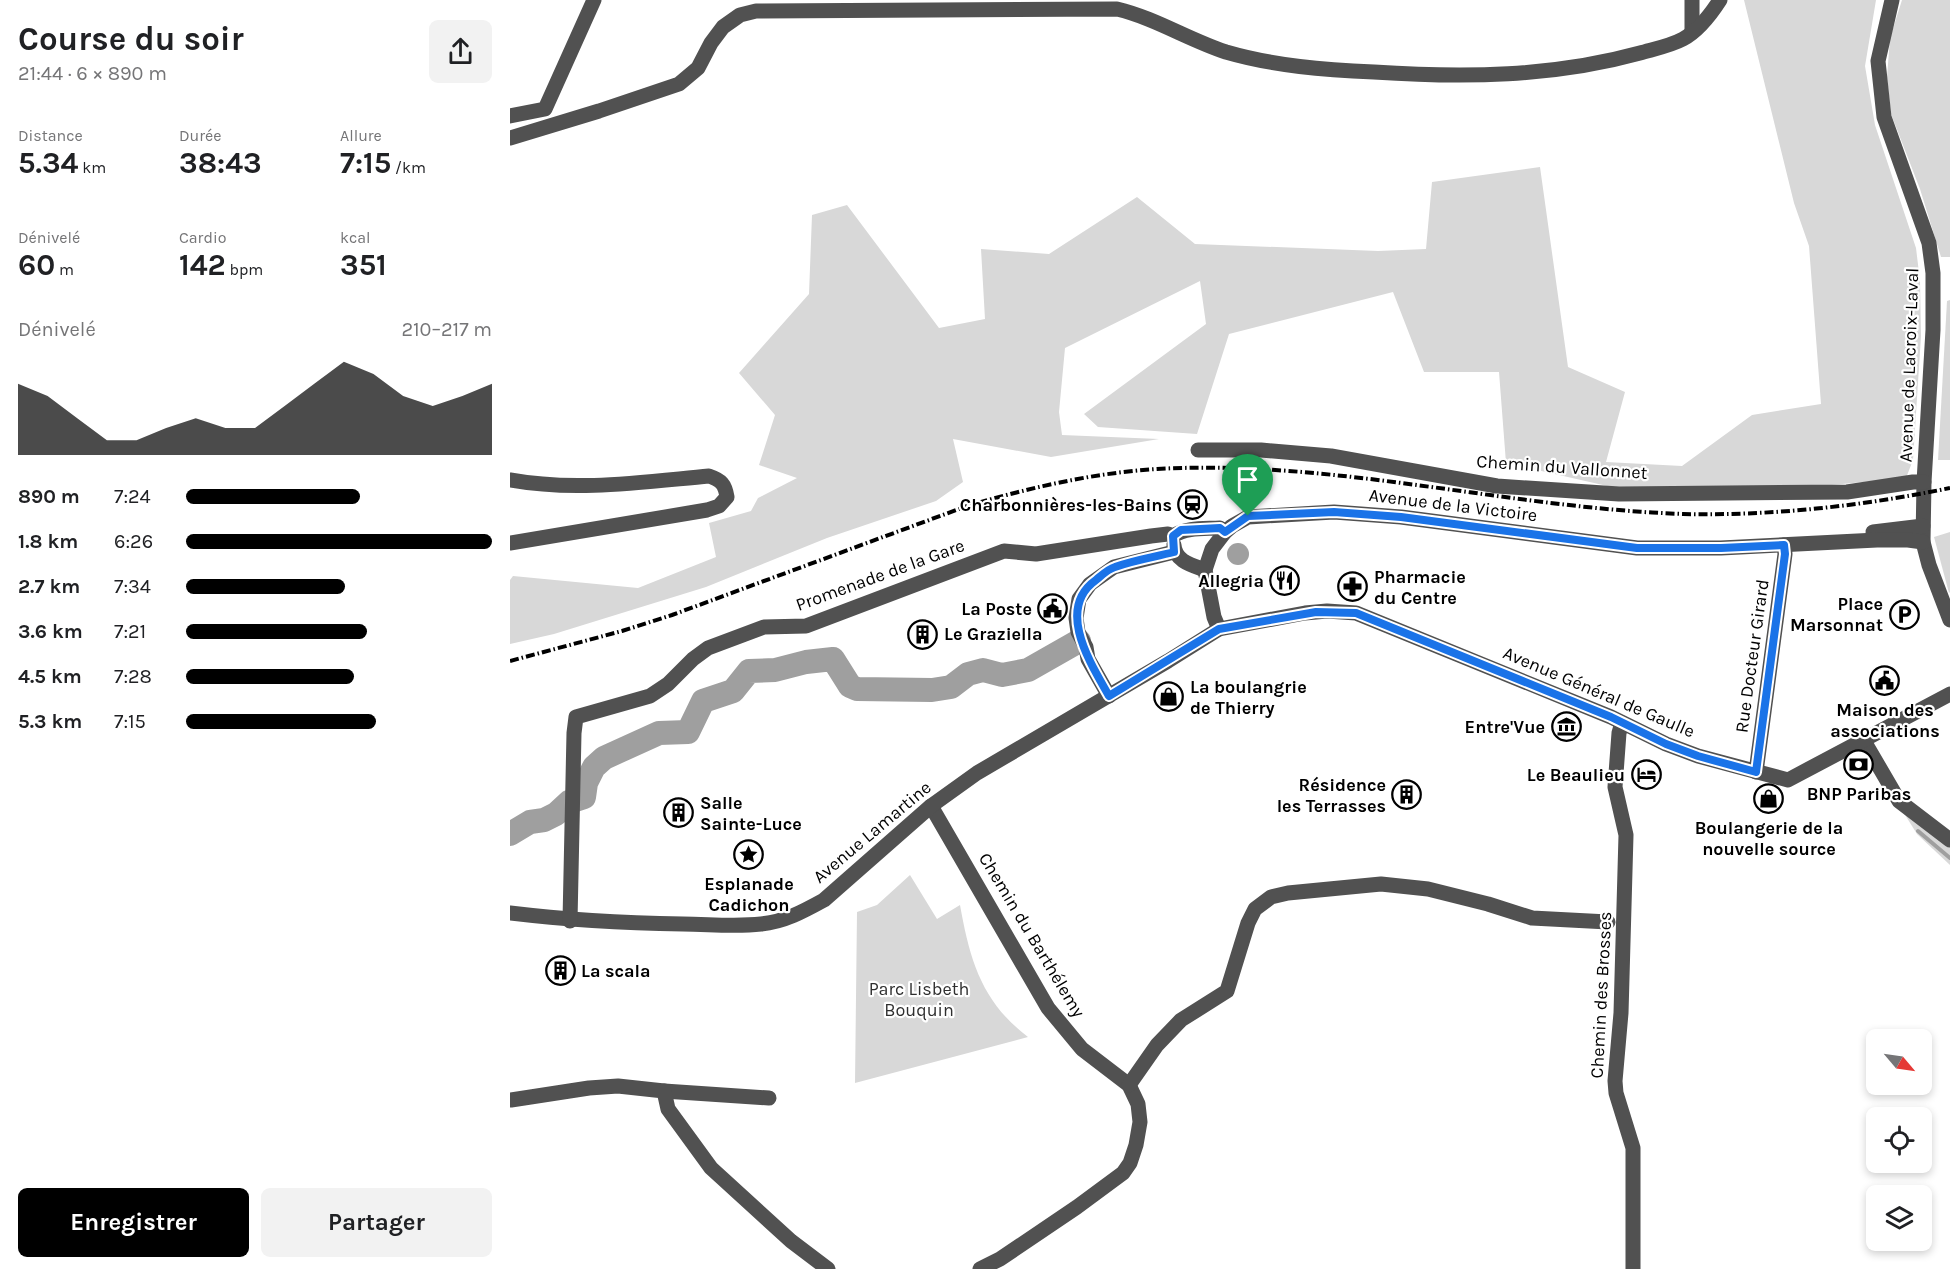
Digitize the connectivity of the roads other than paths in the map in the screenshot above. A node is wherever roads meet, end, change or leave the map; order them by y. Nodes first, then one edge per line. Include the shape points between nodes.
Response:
1 (594, 0) edge
2 (1692, 0) edge
3 (1720, 0) edge
4 (1892, 0) edge
5 (1692, 32) junction
6 (545, 109) junction
7 (510, 116) edge
8 (544, 129) junction
9 (510, 138) edge
10 (1198, 450) dead end
11 (510, 480) edge
12 (1924, 482) junction
13 (1923, 525) junction
14 (1225, 532) junction
15 (1173, 536) junction
16 (1923, 542) junction
17 (510, 543) edge
18 (1784, 545) junction
19 (1174, 552) junction
20 (1205, 570) junction
21 (1950, 620) edge
22 (1219, 629) junction
23 (1950, 694) edge
24 (1109, 696) junction
25 (1622, 723) junction
26 (1864, 741) junction
27 (1756, 772) junction
28 (932, 806) junction
29 (1950, 840) edge
30 (510, 913) edge
31 (570, 921) junction
32 (1608, 922) dead end
33 (1129, 1085) junction
34 (664, 1091) junction
35 (769, 1098) dead end
36 (512, 1100) dead end
37 (828, 1269) edge
38 (980, 1269) edge
39 (1633, 1269) edge

1 - 6 street
2 - 5 street
3 - 5 street
4 - 12 street, Avenue de Lacroix-Laval via 1878,61 1884,117 1929,243 1933,273
5 - 8 street via 1684,39 1614,60 1561,69 1443,76 1329,70 1266,60 1226,51 1117,9 765,10 740,15 723,27 698,68 679,84
6 - 7 street
6 - 8 street
8 - 9 street
10 - 12 street, Chemin du Vallonnet via 1331,456 1497,486 1619,494 1847,492
11 - 17 street via 563,486 709,476 726,487 727,497 719,506 707,510
12 - 13 street, Avenue de Lacroix-Laval
13 - 16 street, Avenue de Lacroix-Laval
13 - 18 street, Avenue de la Victoire
14 - 15 street via 1220,528 1181,530
14 - 18 street, Avenue de la Victoire via 1248,516 1334,512 1637,548
14 - 20 street, Avenue de la Victoire via 1212,549
15 - 19 street
15 - 31 street, Promenade de la Gare via 1036,554 1004,551 806,626 764,627 708,648 650,696 576,717
16 - 18 street, Avenue de la Victoire
16 - 21 street, Avenue de Lacroix-Laval
18 - 27 street, Rue Docteur Girard
19 - 20 street via 1181,560
19 - 24 street via 1114,567 1090,584 1079,599 1078,632
20 - 22 street
22 - 24 street, Avenue Lamartine
22 - 25 street, Avenue Général de Gaulle via 1316,612 1356,613
23 - 26 street, Avenue Général de Gaulle
24 - 28 street, Avenue Lamartine via 977,773
25 - 27 street, Avenue Général de Gaulle via 1666,744
25 - 39 street, Chemin des Brosses via 1615,787 1626,835 1626,861 1615,1081 1633,1148
26 - 27 street, Avenue Général de Gaulle via 1788,780
26 - 29 street via 1899,801
28 - 31 street, Avenue Lamartine via 824,900 784,919 738,925
28 - 33 street, Chemin du Barthélemy via 1048,1008 1082,1049
30 - 31 street, Avenue Lamartine
32 - 33 street via 1532,918 1428,889 1381,884 1270,897 1255,909 1248,923 1227,992 1180,1020
33 - 38 street via 1138,1104 1140,1122 1130,1163 1123,1173
34 - 35 street
34 - 36 street via 618,1086
34 - 37 street via 668,1109 711,1168

